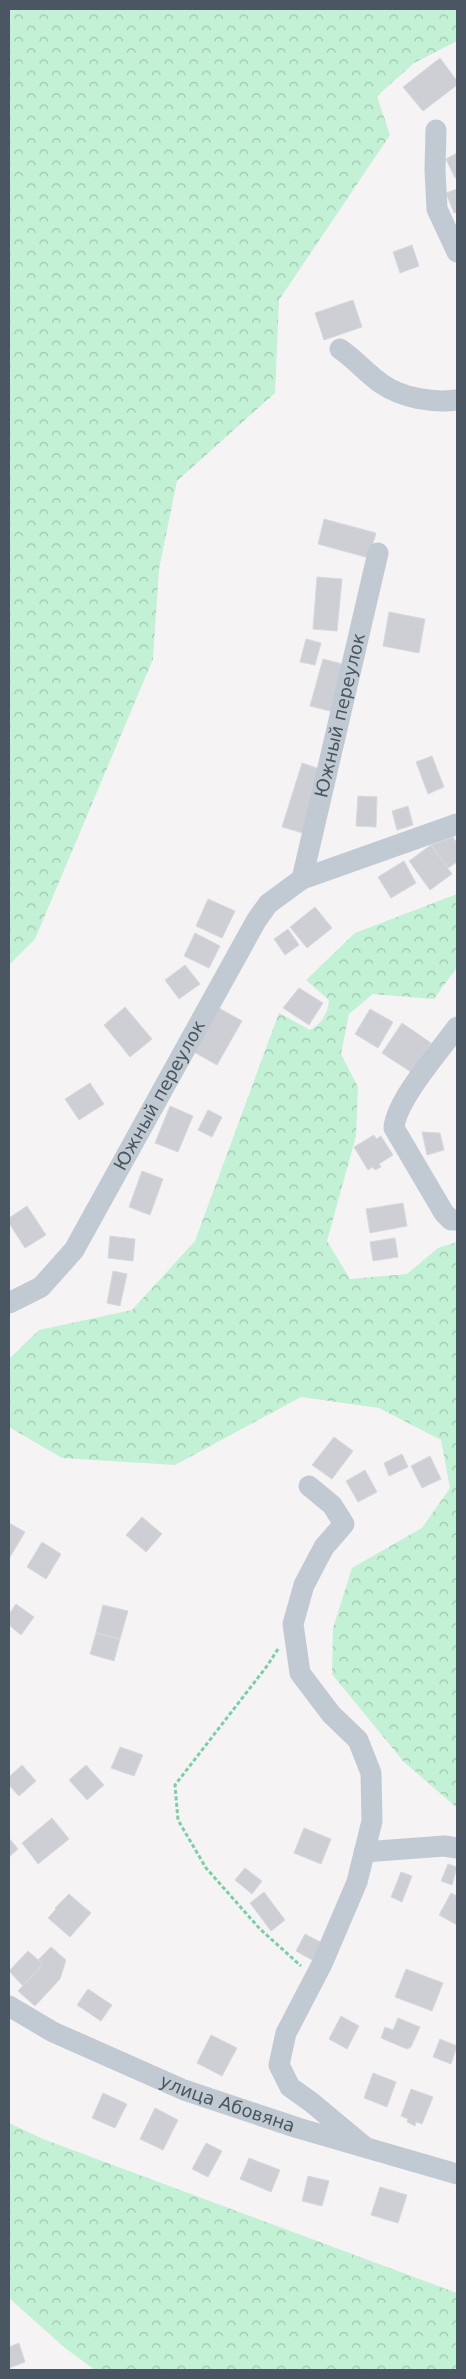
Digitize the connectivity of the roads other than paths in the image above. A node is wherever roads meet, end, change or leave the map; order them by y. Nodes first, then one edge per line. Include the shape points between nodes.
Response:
1 (436, 130) dead end
2 (457, 252) edge
3 (340, 349) dead end
4 (457, 400) edge
5 (378, 553) dead end
6 (457, 824) edge
7 (302, 879) junction
8 (457, 1027) edge
9 (457, 1220) edge
10 (9, 1302) edge
11 (310, 1486) dead end
12 (457, 1848) edge
13 (364, 1852) junction
14 (9, 2006) edge
15 (365, 2147) junction
16 (457, 2174) edge

1 - 2 street via 437,209
3 - 4 street via 383,385 412,397 442,402
5 - 7 street, Южный переулок
6 - 7 street, Южный переулок
7 - 10 street, Южный переулок via 268,904 256,922 74,1250 41,1287
8 - 9 street via 405,1099 394,1128 444,1212 451,1220
11 - 13 street via 332,1505 344,1524 324,1547 304,1586 293,1624 300,1673 330,1714 358,1740 371,1773 372,1821
12 - 13 street via 444,1846
13 - 15 street via 357,1882 315,1978 286,2034 279,2064 290,2087
14 - 15 street, улица Абовяна via 54,2032 184,2090
15 - 16 street, улица Абовяна

